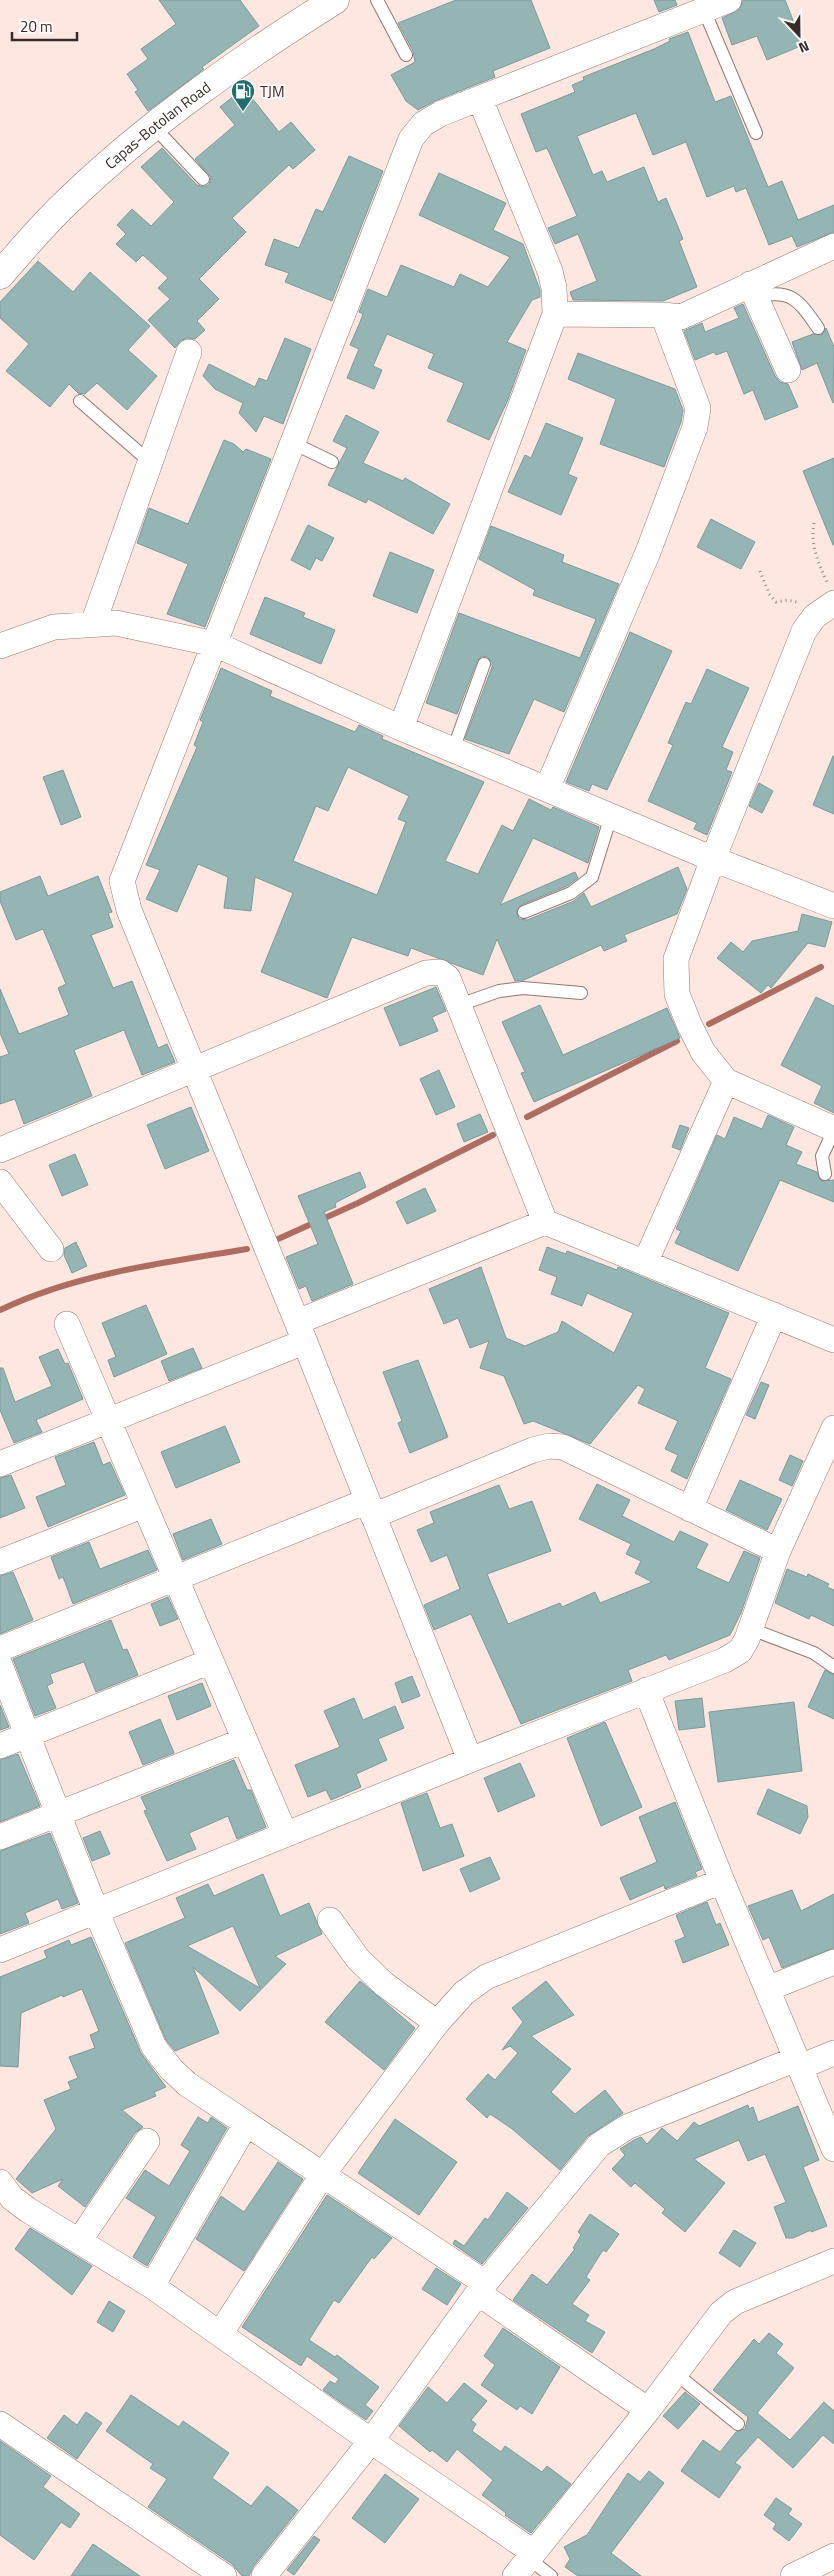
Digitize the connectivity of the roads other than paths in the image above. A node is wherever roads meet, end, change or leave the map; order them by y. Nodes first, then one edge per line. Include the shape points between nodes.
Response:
1 (335, 0) edge
2 (377, 0) edge
3 (729, 0) edge
4 (704, 10) junction
5 (406, 54) dead end
6 (480, 99) junction
7 (154, 127) junction
8 (756, 133) dead end
9 (203, 179) dead end
10 (834, 246) edge
11 (0, 275) edge
12 (753, 291) junction
13 (554, 314) junction
14 (663, 315) junction
15 (818, 328) dead end
16 (189, 352) dead end
17 (788, 370) dead end
18 (80, 401) dead end
19 (293, 443) junction
20 (150, 462) junction
21 (332, 462) dead end
22 (826, 602) edge
23 (93, 624) junction
24 (215, 644) junction
25 (0, 646) edge
26 (484, 664) dead end
27 (401, 728) junction
28 (453, 750) junction
29 (547, 789) junction
30 (611, 816) junction
31 (713, 859) junction
32 (834, 906) edge
33 (524, 912) dead end
34 (581, 993) dead end
35 (459, 1006) junction
36 (195, 1070) junction
37 (726, 1081) junction
38 (834, 1130) edge
39 (0, 1150) edge
40 (825, 1174) dead end
41 (3, 1191) edge
42 (545, 1222) junction
43 (51, 1250) dead end
44 (645, 1263) junction
45 (774, 1315) junction
46 (67, 1324) dead end
47 (300, 1332) junction
48 (834, 1340) edge
49 (108, 1421) junction
50 (832, 1440) edge
51 (0, 1464) edge
52 (144, 1505) junction
53 (370, 1509) junction
54 (690, 1509) junction
55 (778, 1551) junction
56 (0, 1562) edge
57 (176, 1579) junction
58 (750, 1628) junction
59 (0, 1649) edge
60 (211, 1661) junction
61 (0, 1665) edge
62 (834, 1667) edge
63 (646, 1690) junction
64 (27, 1735) junction
65 (245, 1740) junction
66 (0, 1746) edge
67 (470, 1760) junction
68 (58, 1814) junction
69 (285, 1834) junction
70 (0, 1837) edge
71 (722, 1881) junction
72 (96, 1911) junction
73 (330, 1920) dead end
74 (0, 1950) edge
75 (834, 1962) edge
76 (767, 1989) junction
77 (437, 2023) junction
78 (834, 2053) edge
79 (798, 2063) junction
80 (246, 2124) junction
81 (147, 2141) dead end
82 (834, 2149) edge
83 (324, 2174) junction
84 (0, 2182) edge
85 (79, 2241) junction
86 (834, 2261) edge
87 (152, 2286) junction
88 (481, 2288) junction
89 (220, 2334) junction
90 (675, 2373) junction
91 (648, 2410) junction
92 (0, 2424) edge
93 (738, 2424) dead end
94 (371, 2442) junction
95 (834, 2556) edge
96 (526, 2562) edge
97 (224, 2576) edge
98 (264, 2576) edge
99 (550, 2576) edge
100 (794, 2576) edge

1 - 7 main road, Capas-Botolan Road via 210,82
2 - 5 lane
3 - 4 street
4 - 6 street
4 - 8 lane
6 - 13 street via 550,271
6 - 19 street via 440,114 423,124 411,139
7 - 9 lane
7 - 11 main road, Capas-Botolan Road via 67,201
10 - 12 street
12 - 14 street via 681,317
12 - 15 lane via 787,295 800,302
12 - 17 street
13 - 14 street
13 - 27 street
14 - 29 street via 698,408 695,427 648,552
16 - 20 street
18 - 20 lane
19 - 21 lane
19 - 24 street
20 - 23 street
22 - 31 street via 804,631
23 - 24 street via 116,623
23 - 25 street via 54,627
24 - 27 street
24 - 36 street via 122,881 129,910
26 - 28 lane
27 - 28 street
28 - 29 street
29 - 30 street
30 - 31 street
30 - 33 lane via 592,877 571,893
31 - 32 street
31 - 37 street via 676,959 675,976 677,994 689,1024 703,1052
34 - 35 lane via 522,988 499,991
35 - 36 street via 448,978 440,972 426,973
35 - 42 street
36 - 39 street
36 - 47 street
37 - 38 street
37 - 44 street
38 - 40 lane via 822,1156
41 - 43 street
42 - 44 street
42 - 47 street
44 - 45 street
45 - 48 street
45 - 54 street
46 - 49 street
47 - 49 street
47 - 53 street
49 - 51 street
49 - 52 street
50 - 55 street
52 - 56 street
52 - 57 street
53 - 54 street via 549,1446 563,1448
53 - 57 street
53 - 67 street
54 - 55 street
55 - 58 street
57 - 59 street
57 - 60 street
58 - 62 lane via 814,1653
58 - 63 street via 740,1651
60 - 64 street
60 - 65 street
61 - 64 street
63 - 67 street
63 - 71 street
64 - 66 street
64 - 68 street
65 - 68 street
65 - 69 street
67 - 69 street
68 - 70 street
68 - 72 street
69 - 72 street
71 - 76 street
71 - 77 street via 486,1977 464,1994
72 - 74 street
72 - 80 street via 154,2047 187,2084
73 - 77 street via 358,1959 384,1984
75 - 76 street
76 - 79 street
77 - 83 street
78 - 79 street
79 - 82 street
79 - 88 street via 613,2134 599,2145
80 - 83 street
80 - 87 street
81 - 85 street
83 - 88 street
83 - 89 street
84 - 85 street via 12,2198 28,2210
85 - 87 street
86 - 90 street via 735,2302 721,2312
87 - 89 street
88 - 91 street
88 - 94 street
89 - 94 street
90 - 91 street
90 - 93 lane
91 - 96 street
92 - 97 street
94 - 96 street
94 - 98 street
95 - 100 street
96 - 99 lane

